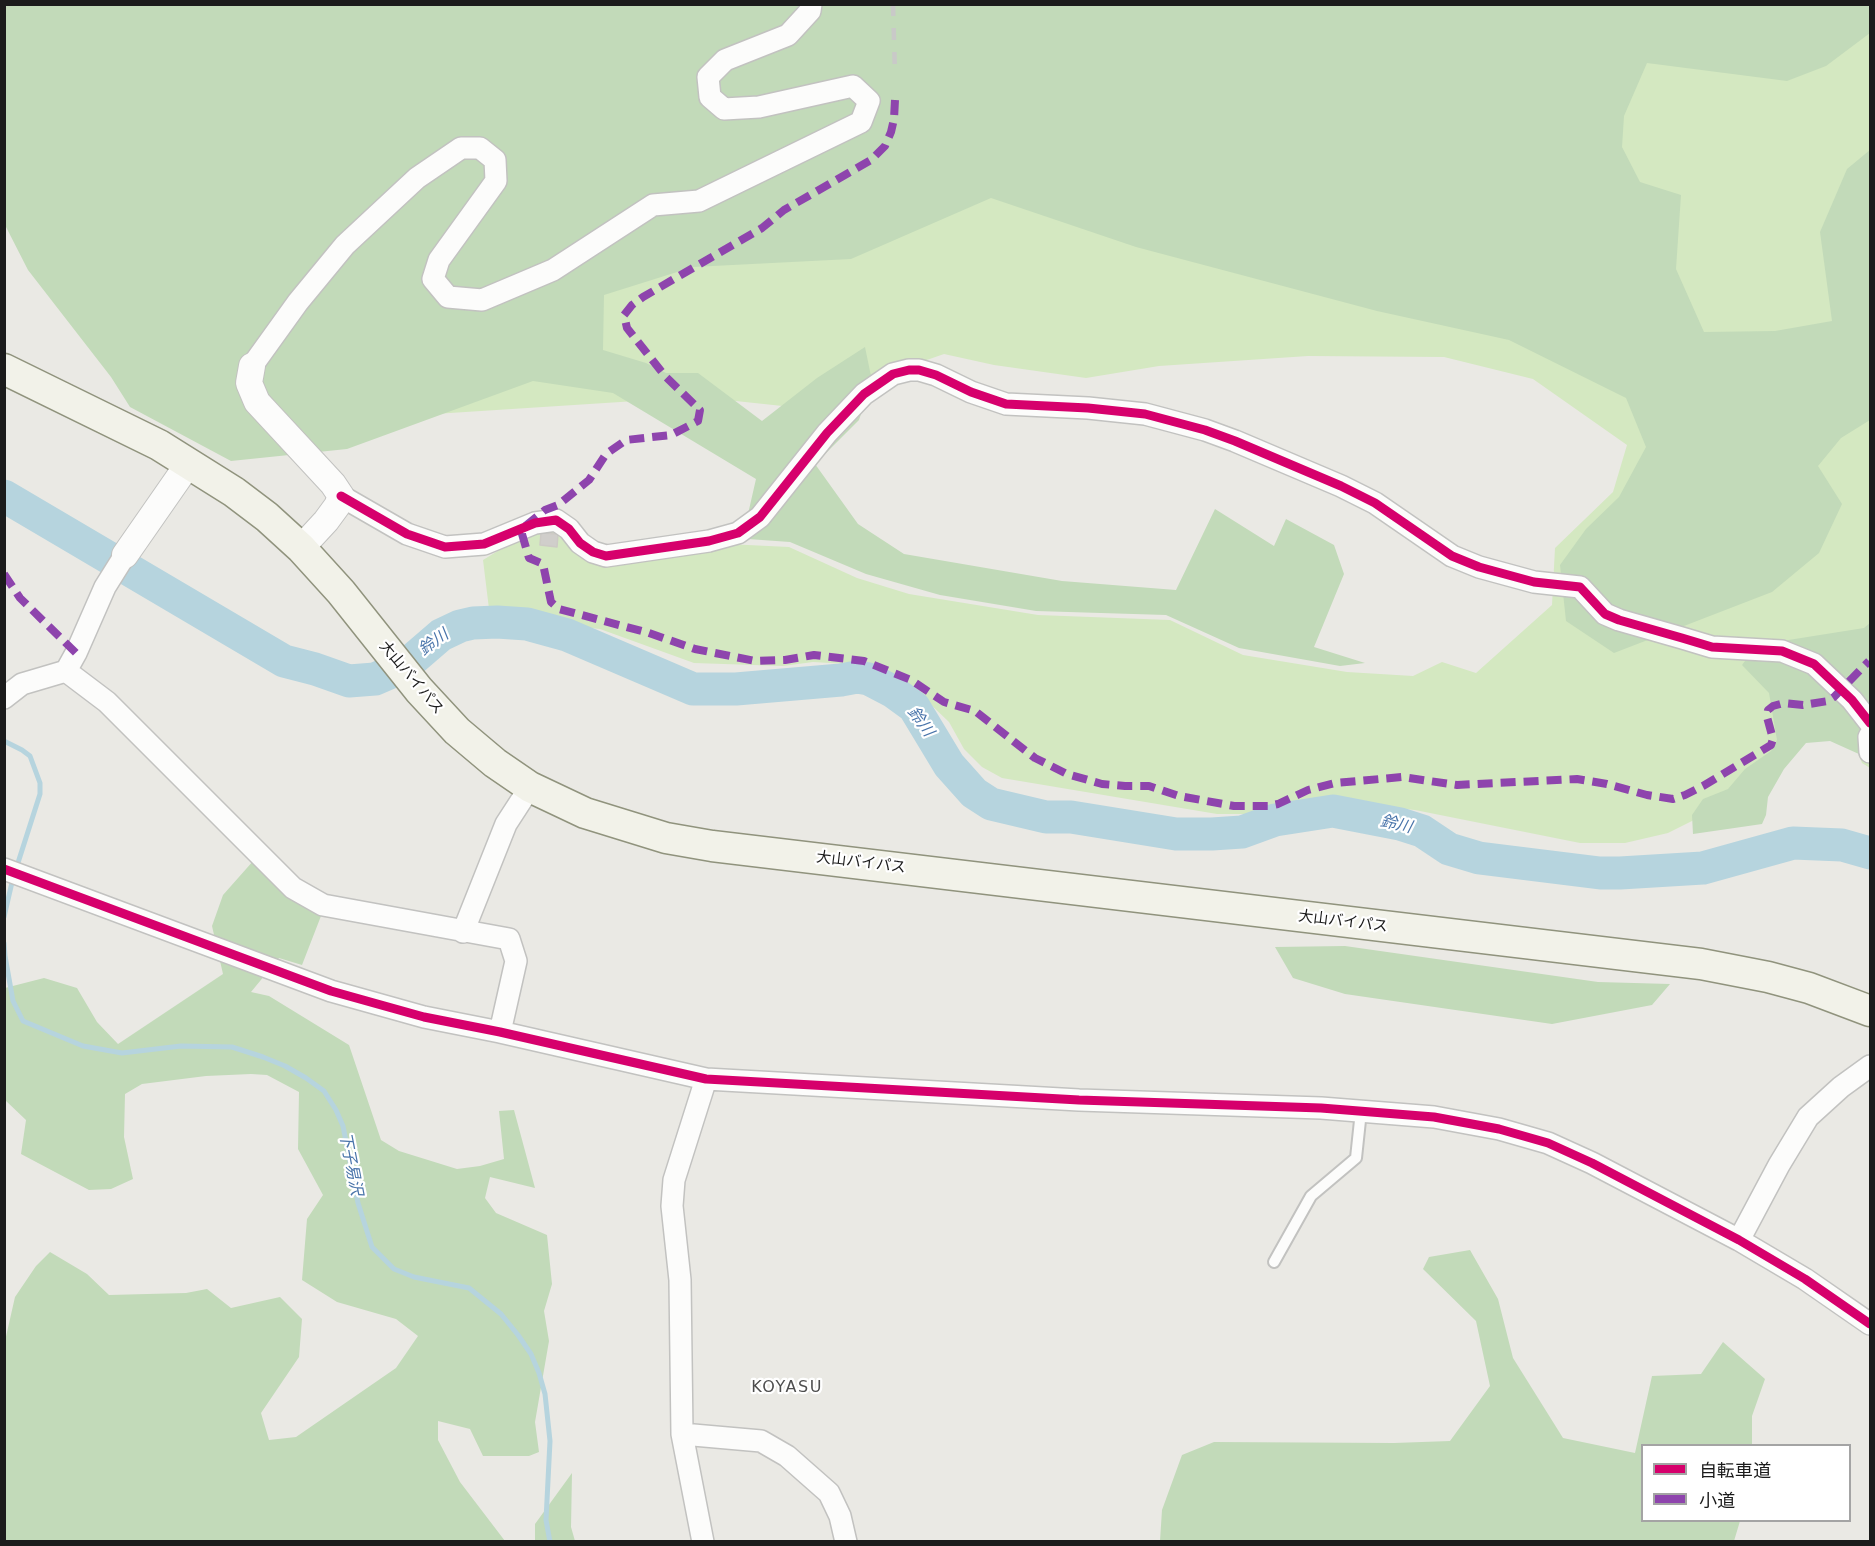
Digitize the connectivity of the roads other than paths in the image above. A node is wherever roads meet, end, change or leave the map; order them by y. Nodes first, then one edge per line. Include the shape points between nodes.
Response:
1 (811, 4) edge
2 (252, 366) joint
3 (8, 370) edge
4 (189, 463) junction
5 (341, 496) junction
6 (301, 548) junction
7 (125, 555) joint
8 (66, 671) junction
9 (4, 698) edge
10 (1870, 723) edge
11 (1870, 735) edge
12 (1870, 752) edge
13 (530, 787) junction
14 (4, 869) edge
15 (463, 932) junction
16 (1870, 1011) edge
17 (500, 1032) junction
18 (1870, 1066) edge
19 (705, 1079) junction
20 (1361, 1111) junction
21 (1739, 1240) junction
22 (1274, 1262) dead end
23 (1870, 1324) edge
24 (682, 1434) junction
25 (703, 1542) edge
26 (846, 1542) edge

1 - 2 street via 810,11 788,35 725,60 708,77 710,97 724,109 759,107 853,86 869,101 861,122 699,201 653,206 553,270 482,300 448,297 433,279 439,260 496,181 495,160 480,148 461,148 417,178 345,245
2 - 5 street via 249,383 257,402
3 - 4 main road, 大山バイパス
4 - 6 main road, 大山バイパス via 267,517
4 - 7 street
5 - 6 street via 326,521
5 - 10 street via 407,534 445,547 484,544 535,523 556,520 580,543 606,556 710,541 738,533 760,517 827,433 864,394 893,374 919,370 1006,404 1145,414 1235,441 1375,503 1452,556 1479,567 1534,582 1580,587 1605,614 1712,647 1782,651 1814,664
6 - 13 main road, 大山バイパス via 457,731
7 - 8 street via 105,587
8 - 9 street via 22,684
8 - 15 street via 115,710 293,888 323,905
11 - 12 street
13 - 15 street via 506,824
13 - 16 main road, 大山バイパス via 585,813 625,826 712,846 1701,964 1809,988
14 - 17 street via 332,991 424,1017
15 - 17 street via 509,939 516,961
17 - 19 street
18 - 21 street via 1808,1117
19 - 20 street
19 - 24 street via 673,1189 680,1280
20 - 21 street via 1434,1117 1548,1143
20 - 22 lane via 1356,1158 1311,1196
21 - 23 street
24 - 25 street
24 - 26 street via 761,1441 787,1456 829,1493

